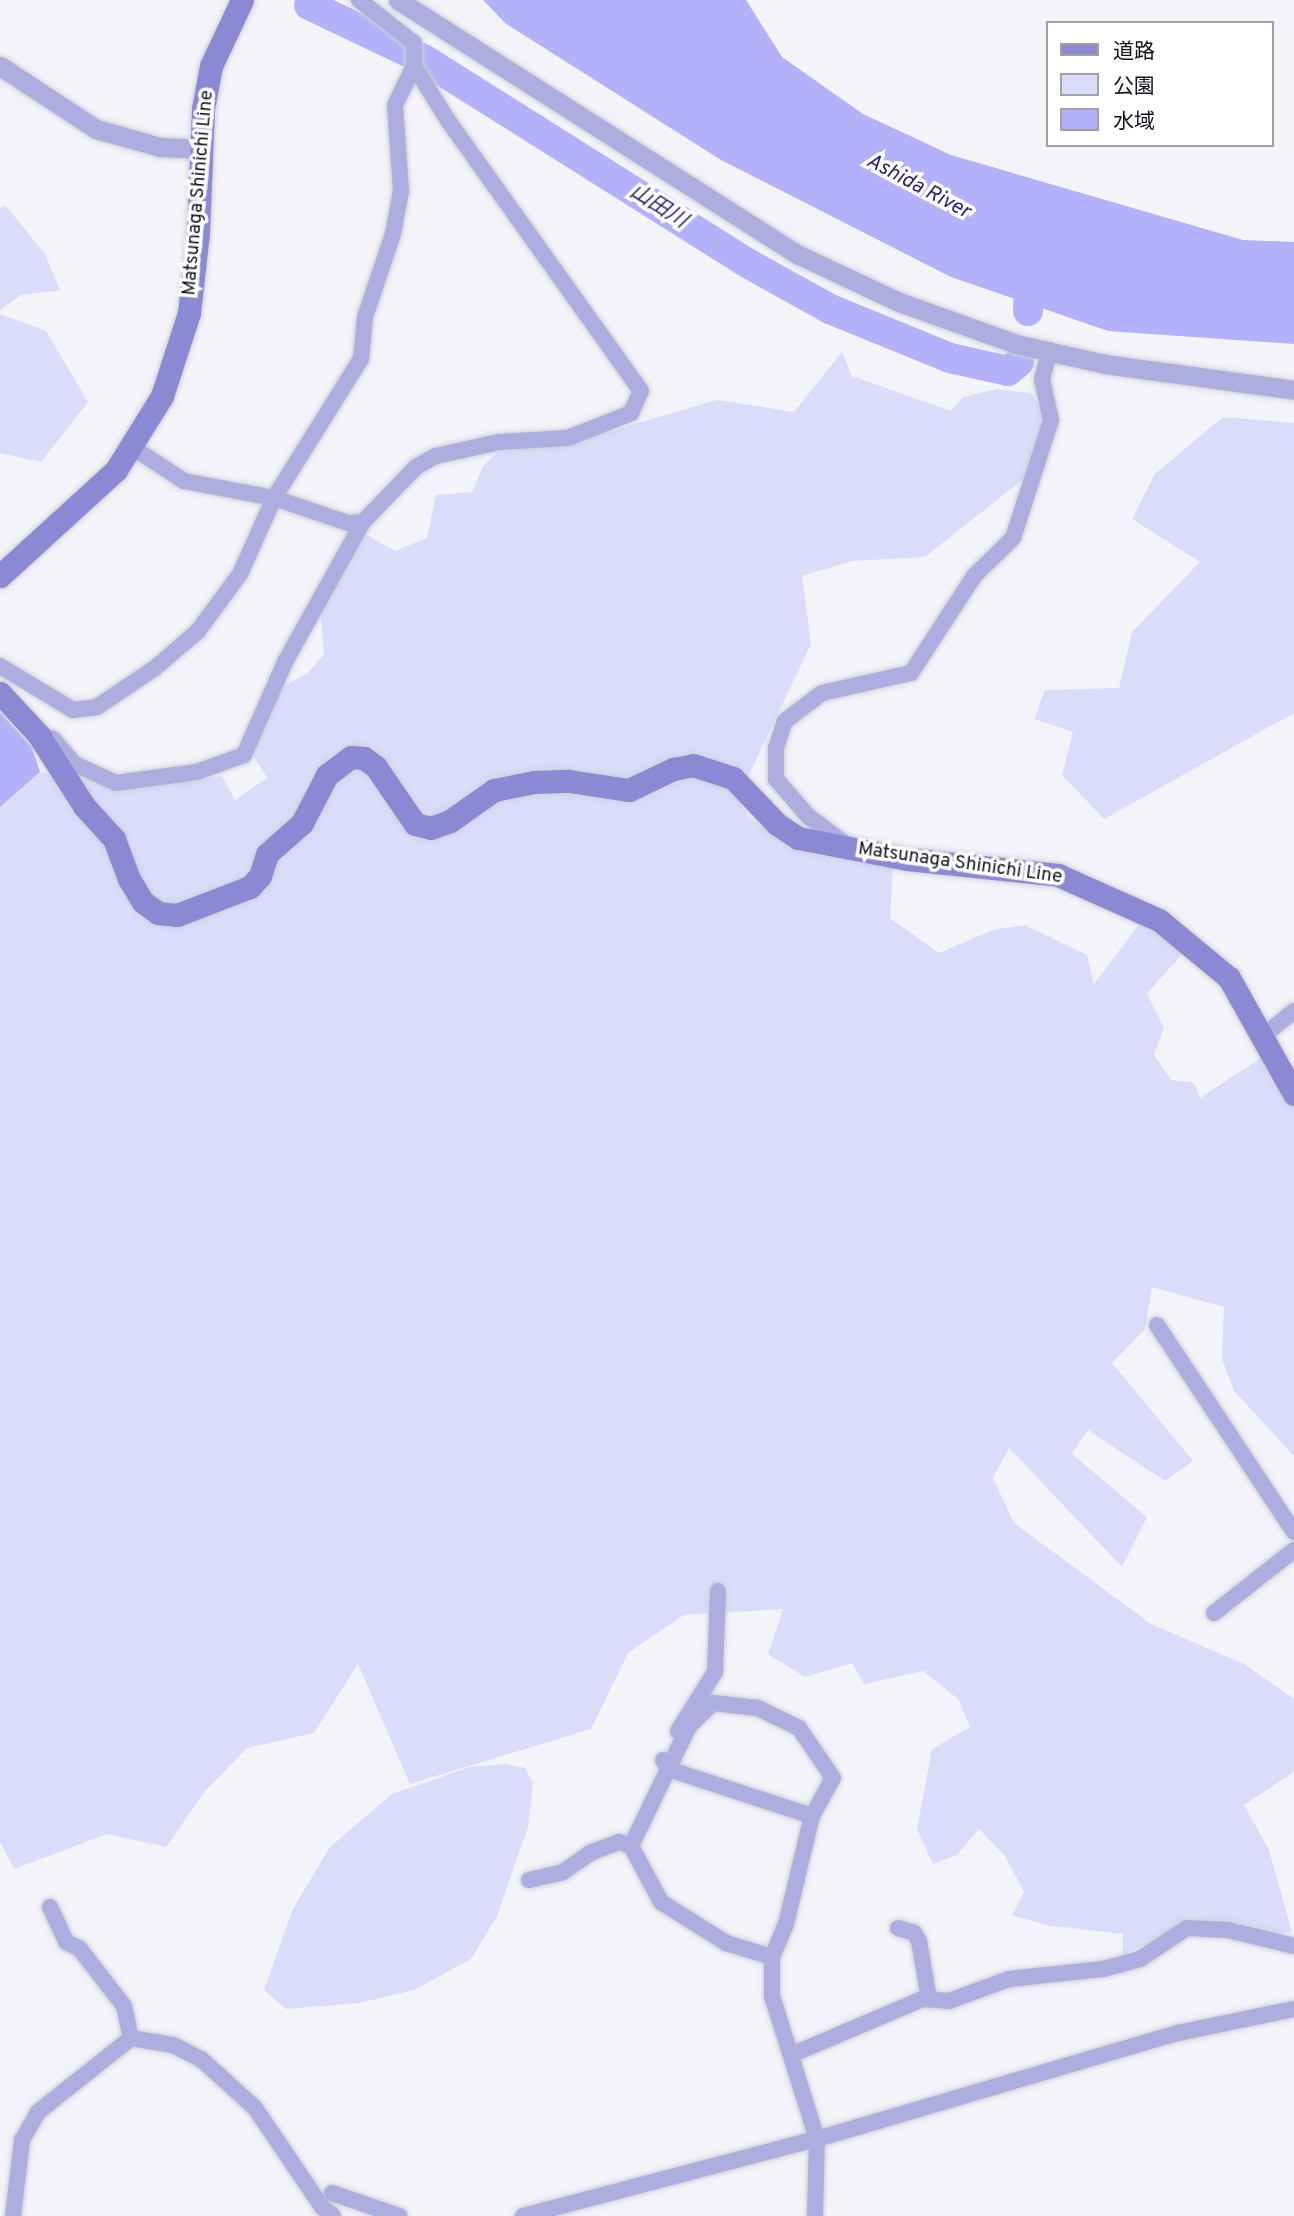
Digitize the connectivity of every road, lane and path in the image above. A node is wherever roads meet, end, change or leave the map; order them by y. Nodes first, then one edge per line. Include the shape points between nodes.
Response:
1 (242, 0) edge
2 (359, 0) edge
3 (398, 0) edge
4 (414, 65) junction
5 (0, 66) edge
6 (200, 149) junction
7 (1050, 351) junction
8 (1294, 390) edge
9 (132, 447) junction
10 (274, 498) junction
11 (363, 522) junction
12 (0, 576) edge
13 (0, 666) edge
14 (0, 693) edge
15 (38, 734) junction
16 (849, 848) junction
17 (1294, 1011) edge
18 (1262, 1037) junction
19 (1294, 1094) edge
20 (1157, 1325) dead end
21 (1294, 1532) edge
22 (1294, 1550) edge
23 (718, 1591) dead end
24 (1214, 1613) dead end
25 (668, 1769) junction
26 (812, 1816) junction
27 (631, 1846) junction
28 (529, 1880) dead end
29 (50, 1907) dead end
30 (898, 1928) dead end
31 (1294, 1946) edge
32 (772, 1957) junction
33 (929, 2000) junction
34 (1294, 2009) edge
35 (131, 2038) junction
36 (791, 2055) junction
37 (817, 2139) junction
38 (332, 2193) dead end
39 (13, 2216) edge
40 (333, 2216) edge
41 (399, 2216) edge
42 (523, 2216) edge
43 (815, 2216) edge

1 - 6 main road, Matsunaga Shinichi Line via 211,65
2 - 4 street via 414,43
3 - 7 street via 799,255 899,302 1016,344
4 - 10 street via 395,105 401,191 393,234 365,317 361,359
4 - 11 street via 449,122 641,390 631,413 568,438 499,442 436,456 416,467
5 - 6 street via 96,129 160,147
6 - 9 main road, Matsunaga Shinichi Line via 198,233 189,313 162,396
7 - 8 street via 1105,364
7 - 16 street via 1042,379 1051,419 1013,538 975,575 911,673 822,693 785,721 776,748 776,779 808,816
9 - 10 street via 184,481
9 - 12 main road, Matsunaga Shinichi Line via 116,470
10 - 11 street via 348,523
10 - 13 street via 240,574 198,631 155,668 97,707 73,710
11 - 15 street via 285,662 244,755 197,772 116,783 75,764 53,739
14 - 15 main road, Matsunaga Shinichi Line
15 - 16 main road, Matsunaga Shinichi Line via 84,806 114,839 143,902 158,913 177,915 250,887 260,876 267,854 302,823 327,775 351,757 364,758 376,767 415,824 431,828 450,821 494,790 569,781 629,790 673,769 693,765 733,778 777,824 798,838
16 - 18 main road, Matsunaga Shinichi Line via 1058,875 1111,895 1159,920 1229,978
17 - 18 street
18 - 19 main road, Matsunaga Shinichi Line
20 - 21 street
22 - 24 street
23 - 25 street via 715,1672 662,1761
25 - 26 street
25 - 26 street via 689,1726 713,1703 758,1708 799,1728 833,1778
25 - 27 street
26 - 32 street via 786,1924
27 - 28 street via 619,1842 590,1853 563,1872
27 - 32 street via 661,1902 726,1943
29 - 35 street via 66,1942 79,1948 124,2006
30 - 33 street via 914,1933 919,1941
31 - 33 street via 1227,1930 1187,1928 1140,1959 1103,1969 1009,1979 949,2001
32 - 36 street via 772,1996
33 - 36 street
34 - 37 street via 1178,2033
35 - 39 street via 38,2112 22,2140
35 - 40 street via 173,2045 201,2059 255,2108 322,2207
36 - 37 street
37 - 42 street
37 - 43 street
38 - 41 street

